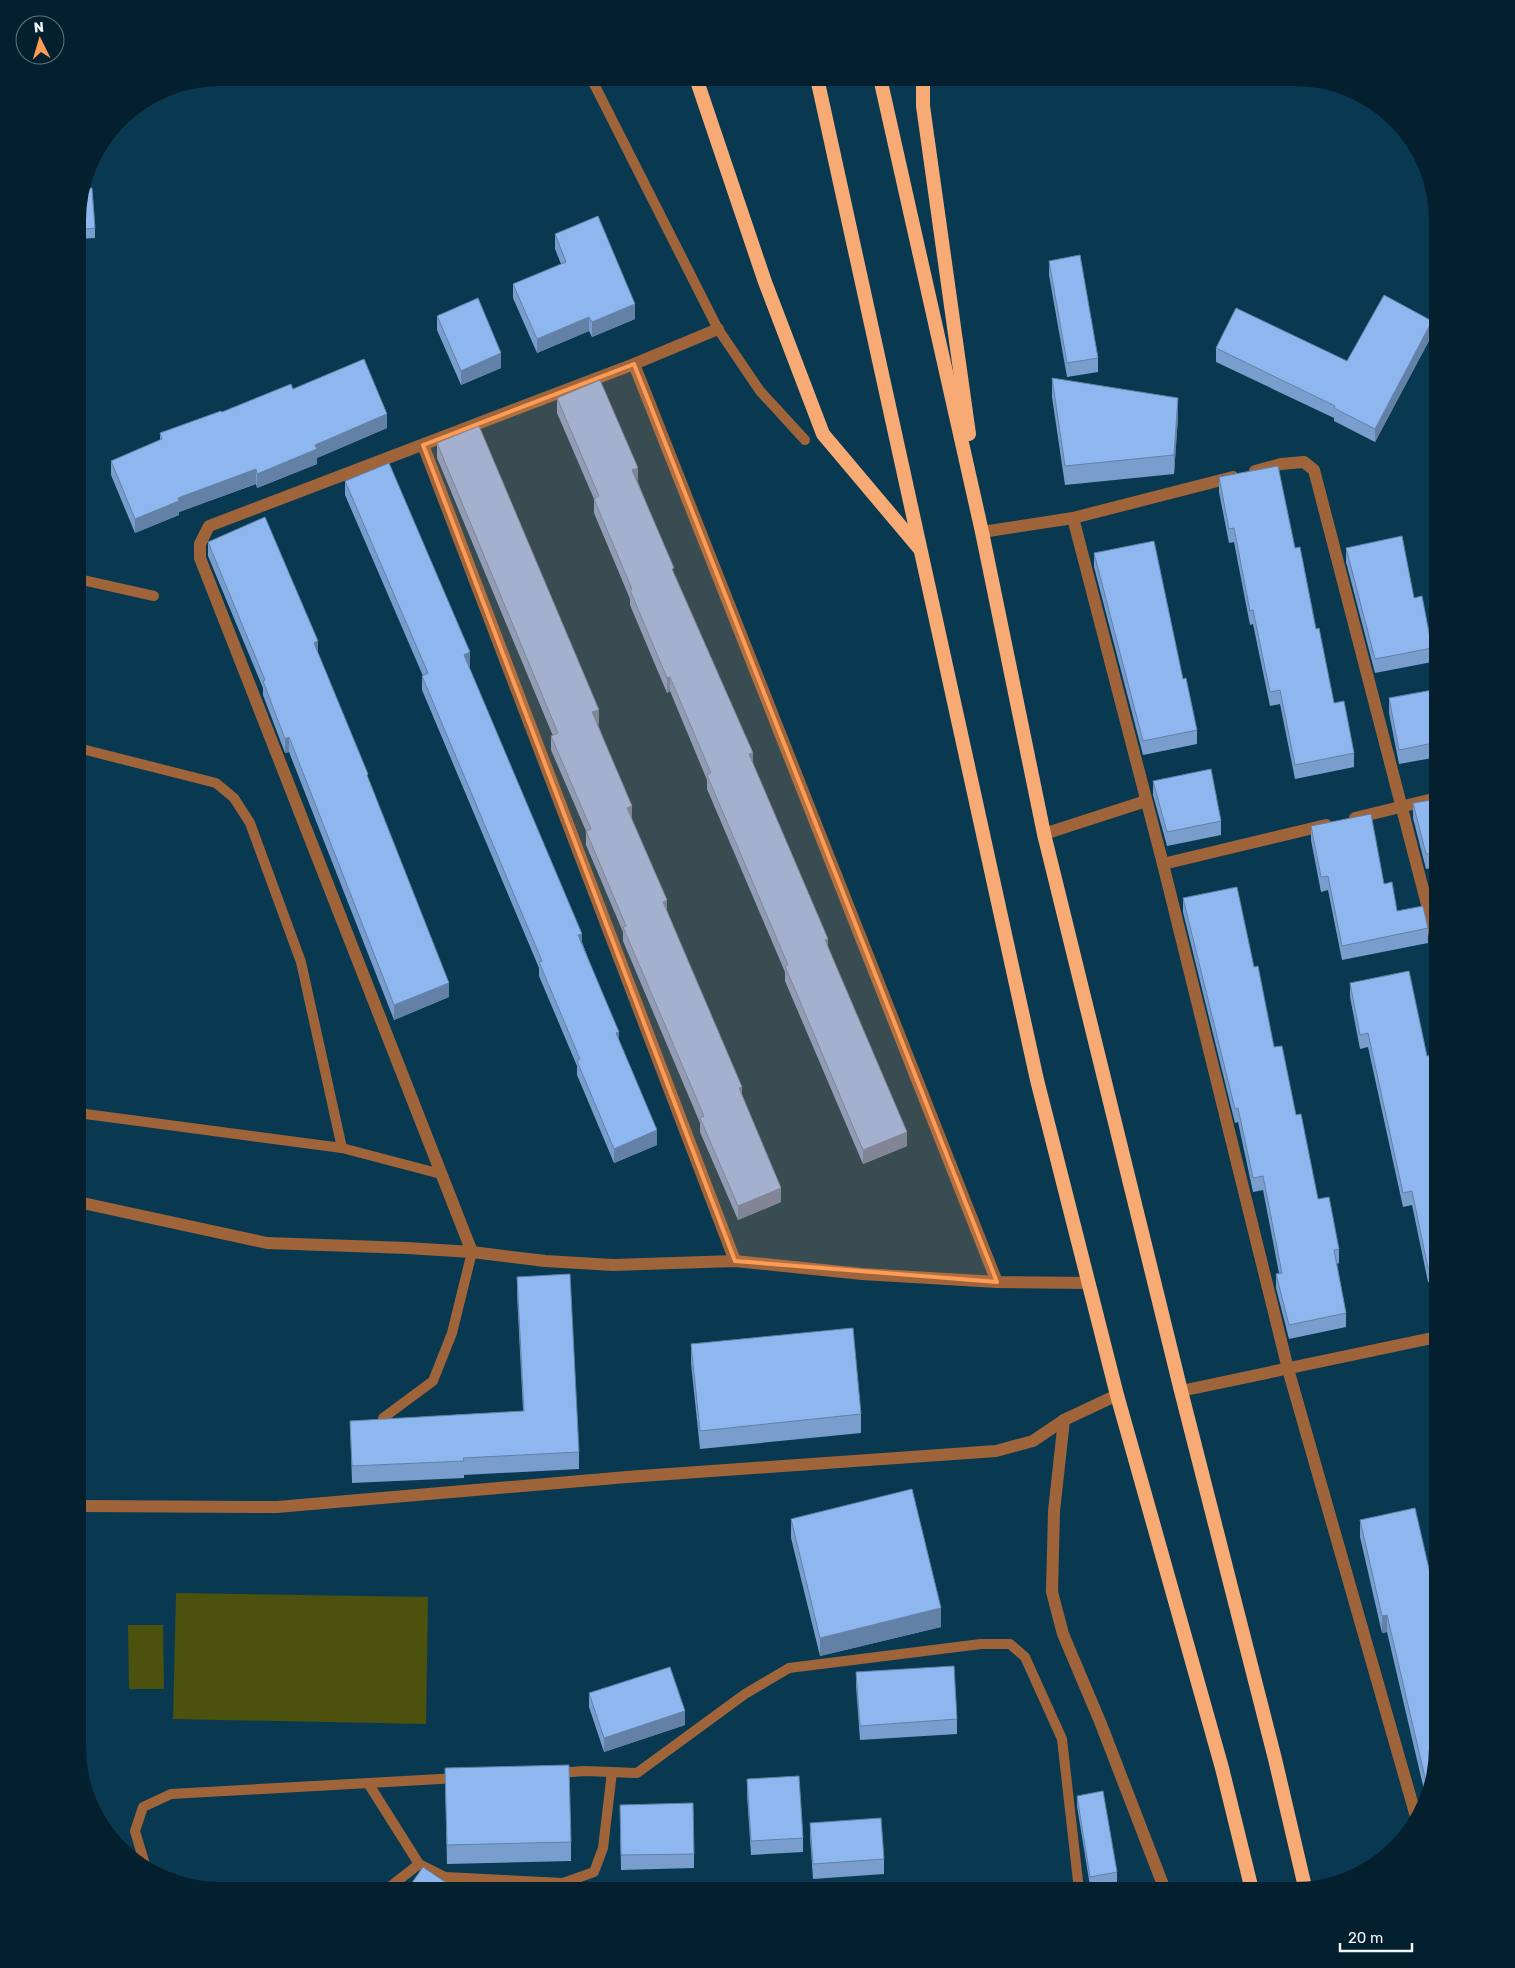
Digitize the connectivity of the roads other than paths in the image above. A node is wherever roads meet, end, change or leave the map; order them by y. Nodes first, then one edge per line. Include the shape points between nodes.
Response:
1 (597, 87) edge
2 (699, 87) edge
3 (819, 87) edge
4 (882, 87) edge
5 (923, 87) edge
6 (718, 329) junction
7 (634, 364) junction
8 (805, 440) dead end
9 (423, 445) junction
10 (1073, 518) junction
11 (982, 532) junction
12 (920, 550) junction
13 (87, 581) edge
14 (154, 596) dead end
15 (87, 750) edge
16 (1429, 800) edge
17 (1146, 801) junction
18 (1403, 807) junction
19 (1044, 834) junction
20 (1163, 864) junction
21 (1429, 908) edge
22 (86, 1114) edge
23 (342, 1148) junction
24 (441, 1174) junction
25 (86, 1204) edge
26 (472, 1252) junction
27 (736, 1261) junction
28 (997, 1282) junction
29 (1089, 1283) junction
30 (1429, 1339) edge
31 (1288, 1369) junction
32 (1181, 1391) junction
33 (1117, 1395) junction
34 (383, 1418) edge
35 (1064, 1420) junction
36 (86, 1506) edge
37 (612, 1772) junction
38 (546, 1773) edge
39 (467, 1778) edge
40 (368, 1783) junction
41 (1414, 1809) edge
42 (143, 1856) edge
43 (420, 1864) junction
44 (1304, 1881) edge
45 (396, 1882) edge
46 (546, 1882) edge
47 (566, 1882) edge
48 (1078, 1882) edge
49 (1162, 1882) edge
50 (1250, 1882) edge

1 - 6 lane
2 - 12 highway via 765,282 823,434
3 - 12 highway
4 - 11 highway
5 - 11 highway via 924,116
6 - 7 street
6 - 8 lane via 760,391
7 - 9 street
7 - 28 street
9 - 24 street via 208,526 200,544 200,558
9 - 27 street
10 - 11 street
10 - 17 street
10 - 18 street via 1281,464 1304,462 1314,470
11 - 19 highway
12 - 29 highway via 1037,1080
13 - 14 lane
15 - 23 lane via 216,783 234,798 250,823 301,962
16 - 18 street
17 - 19 street
17 - 20 street
18 - 20 street
18 - 21 street
19 - 32 highway
20 - 31 street
22 - 23 lane
23 - 24 lane
24 - 26 street
25 - 26 street via 267,1243
26 - 27 street via 613,1265
26 - 34 lane via 452,1333 433,1381
27 - 28 street via 862,1274
28 - 29 street
29 - 33 highway
30 - 31 street
31 - 32 street
31 - 41 street
32 - 44 highway
33 - 35 street
33 - 50 highway via 1222,1768
35 - 36 street via 1033,1441 996,1451 277,1506
35 - 49 street via 1054,1511 1052,1592 1063,1634
37 - 38 lane
37 - 47 lane via 603,1848 594,1872
37 - 48 lane via 637,1773 745,1694 789,1668 981,1644 1010,1644 1025,1657 1062,1739
39 - 40 lane
40 - 42 lane via 171,1794 143,1807 135,1831
40 - 43 lane
43 - 45 lane
43 - 46 lane via 445,1876

